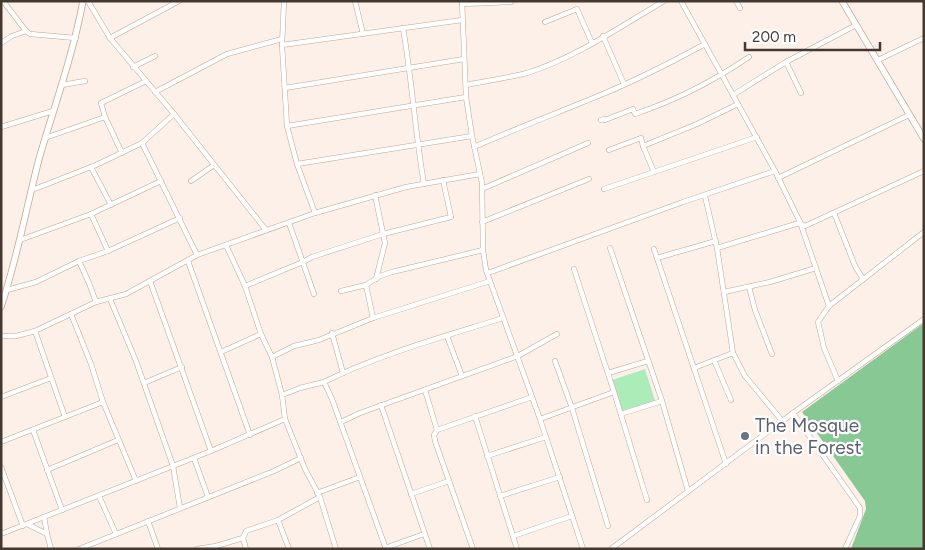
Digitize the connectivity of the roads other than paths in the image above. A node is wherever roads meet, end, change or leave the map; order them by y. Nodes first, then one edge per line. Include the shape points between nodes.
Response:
1 (3, 1) edge
2 (83, 1) edge
3 (88, 1) edge
4 (178, 1) edge
5 (284, 1) edge
6 (355, 1) edge
7 (664, 1) edge
8 (681, 1) edge
9 (736, 1) edge
10 (842, 1) edge
11 (511, 2) edge
12 (462, 3) edge
13 (740, 8) dead end
14 (462, 20) junction
15 (545, 22) dead end
16 (856, 25) junction
17 (403, 28) junction
18 (26, 32) junction
19 (364, 34) junction
20 (603, 36) junction
21 (76, 38) junction
22 (110, 38) junction
23 (924, 38) edge
24 (282, 39) junction
25 (1, 43) edge
26 (592, 43) junction
27 (705, 44) junction
28 (282, 46) junction
29 (155, 56) dead end
30 (749, 57) dead end
31 (464, 59) junction
32 (878, 60) junction
33 (786, 62) junction
34 (133, 67) junction
35 (410, 68) junction
36 (722, 74) junction
37 (85, 81) dead end
38 (146, 81) junction
39 (624, 84) junction
40 (62, 85) junction
41 (466, 85) junction
42 (284, 88) junction
43 (155, 92) junction
44 (802, 93) dead end
45 (733, 95) junction
46 (466, 97) junction
47 (738, 104) junction
48 (413, 106) junction
49 (53, 111) junction
50 (174, 114) junction
51 (909, 115) junction
52 (105, 117) junction
53 (601, 120) dead end
54 (287, 126) junction
55 (1, 127) edge
56 (472, 136) junction
57 (756, 137) junction
58 (46, 138) junction
59 (924, 139) edge
60 (142, 143) junction
61 (588, 143) dead end
62 (417, 144) junction
63 (643, 146) junction
64 (474, 147) junction
65 (609, 150) dead end
66 (122, 152) junction
67 (296, 164) junction
68 (214, 165) junction
69 (91, 167) junction
70 (924, 171) edge
71 (654, 172) junction
72 (775, 172) junction
73 (480, 174) junction
74 (778, 178) junction
75 (589, 179) dead end
76 (443, 180) junction
77 (161, 181) junction
78 (191, 181) dead end
79 (424, 184) junction
80 (482, 189) junction
81 (604, 189) dead end
82 (32, 190) junction
83 (375, 195) junction
84 (705, 196) junction
85 (111, 205) junction
86 (315, 213) junction
87 (834, 213) junction
88 (91, 214) junction
89 (180, 218) junction
90 (482, 222) junction
91 (289, 223) junction
92 (801, 225) junction
93 (266, 230) junction
94 (924, 232) edge
95 (384, 234) junction
96 (20, 240) junction
97 (716, 241) junction
98 (226, 245) junction
99 (610, 248) dead end
100 (717, 248) junction
101 (654, 249) dead end
102 (483, 250) junction
103 (108, 251) junction
104 (197, 255) junction
105 (657, 258) junction
106 (78, 261) junction
107 (188, 261) junction
108 (302, 262) junction
109 (816, 268) junction
110 (574, 269) dead end
111 (488, 272) junction
112 (376, 279) junction
113 (863, 279) junction
114 (490, 280) junction
115 (150, 281) junction
116 (366, 285) junction
117 (245, 286) junction
118 (749, 287) junction
119 (7, 290) junction
120 (342, 290) dead end
121 (724, 292) junction
122 (314, 294) dead end
123 (3, 299) edge
124 (110, 299) junction
125 (96, 302) junction
126 (829, 306) junction
127 (1, 308) edge
128 (71, 314) junction
129 (373, 318) junction
130 (503, 318) junction
131 (924, 320) edge
132 (35, 332) junction
133 (332, 333) junction
134 (261, 334) junction
135 (557, 334) dead end
136 (1, 336) edge
137 (447, 336) junction
138 (221, 352) junction
139 (733, 353) junction
140 (772, 354) dead end
141 (518, 356) junction
142 (272, 357) junction
143 (714, 360) junction
144 (555, 361) dead end
145 (648, 361) junction
146 (182, 367) junction
147 (694, 368) junction
148 (342, 373) junction
149 (608, 373) junction
150 (462, 376) junction
151 (51, 378) junction
152 (838, 381) junction
153 (324, 382) junction
154 (144, 383) junction
155 (425, 390) junction
156 (614, 392) junction
157 (282, 395) junction
158 (1, 397) edge
159 (532, 397) junction
160 (731, 400) dead end
161 (662, 401) junction
162 (103, 402) junction
163 (380, 405) junction
164 (572, 408) junction
165 (793, 413) junction
166 (621, 414) junction
167 (475, 416) junction
168 (65, 417) junction
169 (285, 419) junction
170 (540, 419) junction
171 (340, 422) junction
172 (783, 422) junction
173 (33, 430) junction
174 (437, 430) junction
175 (250, 435) junction
176 (546, 437) junction
177 (118, 440) junction
178 (1, 442) edge
179 (211, 451) junction
180 (487, 456) junction
181 (194, 458) junction
182 (301, 458) junction
183 (726, 464) junction
184 (173, 466) junction
185 (1, 467) edge
186 (47, 470) junction
187 (560, 477) junction
188 (360, 478) junction
189 (136, 481) junction
190 (450, 481) junction
191 (688, 491) junction
192 (411, 494) junction
193 (318, 495) junction
194 (100, 496) junction
195 (500, 496) junction
196 (208, 497) junction
197 (647, 500) dead end
198 (180, 508) junction
199 (62, 510) junction
200 (572, 516) junction
201 (44, 518) junction
202 (278, 520) junction
203 (148, 521) junction
204 (25, 525) junction
205 (608, 526) dead end
206 (1, 534) edge
207 (47, 534) junction
208 (116, 534) junction
209 (424, 534) junction
210 (513, 536) junction
211 (243, 538) junction
212 (216, 548) edge
213 (386, 548) edge
214 (51, 549) edge
215 (78, 549) edge
216 (158, 549) edge
217 (196, 549) edge
218 (246, 549) edge
219 (289, 549) edge
220 (336, 549) edge
221 (430, 549) edge
222 (473, 549) edge
223 (517, 549) edge
224 (583, 549) edge
225 (611, 549) edge
226 (845, 549) edge

1 - 18 street
2 - 21 street
3 - 22 street
4 - 22 street
5 - 24 street
6 - 19 street
7 - 20 street
8 - 27 street
9 - 13 street
10 - 16 street
11 - 12 street
12 - 14 street
14 - 17 street
14 - 31 street
15 - 26 street via 577,9
16 - 32 street
16 - 33 street
17 - 19 street
17 - 35 street
18 - 21 street
18 - 25 street
19 - 28 street
20 - 26 street
20 - 39 street
21 - 40 street
22 - 34 street
23 - 32 street
24 - 28 street
24 - 43 street via 227,54
26 - 41 street via 526,73
27 - 36 street
27 - 39 street
28 - 42 street
29 - 34 street
30 - 36 street
31 - 35 street
31 - 41 street
32 - 51 street
33 - 44 street
33 - 45 street
34 - 38 street
35 - 42 street
35 - 48 street
36 - 45 street
36 - 53 street via 664,104 635,114 633,109
37 - 40 street
38 - 43 street
38 - 52 street via 100,103
39 - 64 street
40 - 49 street
41 - 46 street
42 - 54 street
43 - 50 street
45 - 47 street
46 - 48 street
46 - 56 street
47 - 57 street
47 - 63 street
48 - 54 street
48 - 62 street
49 - 55 street
49 - 58 street
50 - 60 street
50 - 68 street
51 - 59 street
51 - 74 street
52 - 58 street
52 - 66 street
54 - 67 street
56 - 62 street
56 - 64 street
57 - 71 street
57 - 72 street
58 - 82 street
60 - 66 street
60 - 77 street
61 - 80 street
62 - 67 street
62 - 79 street
63 - 65 street via 641,138
63 - 71 street
64 - 73 street
66 - 69 street
67 - 86 street
68 - 78 street
68 - 93 street
69 - 82 street
69 - 85 street
70 - 87 street
71 - 81 street
72 - 74 street
72 - 84 street
73 - 76 street
73 - 80 street
74 - 92 street
75 - 90 street
76 - 79 street
76 - 95 street via 452,217
77 - 85 street
77 - 89 street
79 - 83 street
80 - 90 street
82 - 96 street
83 - 86 street
83 - 95 street
84 - 97 street
84 - 111 street
85 - 88 street
86 - 91 street
87 - 92 street
87 - 113 street
88 - 96 street
88 - 103 street
89 - 103 street
89 - 104 street
90 - 102 street
91 - 93 street
91 - 108 street
92 - 100 street
92 - 109 street
93 - 98 street
94 - 113 street
95 - 108 street
95 - 112 street via 385,243
96 - 119 street
97 - 100 street
97 - 105 street
98 - 104 street
98 - 117 street
99 - 145 street
100 - 121 street
101 - 105 street
102 - 111 street
102 - 112 street via 392,272
103 - 106 street
104 - 107 street
105 - 147 street
106 - 119 street via 36,282
106 - 125 street
107 - 115 street
107 - 138 street
108 - 117 street
108 - 122 street
109 - 118 street
109 - 126 street
110 - 149 street
111 - 114 street
112 - 116 street
113 - 126 street
114 - 129 street
114 - 130 street
115 - 124 street
115 - 146 street
116 - 120 street
116 - 129 street
117 - 134 street
118 - 121 street
118 - 140 street
119 - 123 street
121 - 139 street
123 - 127 street
124 - 125 street
124 - 154 street
125 - 128 street
126 - 152 street via 818,322 824,348
128 - 132 street
128 - 162 street
129 - 133 street
130 - 137 street
130 - 141 street
131 - 152 street
132 - 136 street
132 - 151 street
133 - 142 street
133 - 148 street
134 - 138 street
134 - 142 street
135 - 141 street
137 - 148 street
137 - 150 street
138 - 175 street
139 - 143 street
139 - 172 street via 745,376
141 - 150 street
141 - 159 street
142 - 157 street
143 - 147 street
143 - 160 street
144 - 164 street
145 - 149 street
145 - 161 street
146 - 154 street
146 - 179 street
147 - 183 street
148 - 153 street
149 - 156 street
150 - 155 street
151 - 158 street
151 - 168 street
152 - 165 street
153 - 157 street
153 - 171 street
154 - 184 street
155 - 163 street
155 - 174 street
156 - 164 street
156 - 166 street
157 - 169 street
159 - 167 street
159 - 170 street
161 - 166 street
161 - 191 street
162 - 168 street
162 - 177 street
163 - 171 street
163 - 192 street
164 - 170 street
164 - 205 street
165 - 172 street
165 - 226 street via 860,508 860,516
166 - 197 street
167 - 174 street
167 - 180 street
168 - 173 street
169 - 175 street
169 - 182 street
170 - 176 street
171 - 188 street
172 - 183 street
173 - 178 street
173 - 186 street
174 - 190 street via 435,442
175 - 179 street
176 - 180 street
176 - 187 street
177 - 186 street
177 - 189 street
179 - 181 street
180 - 195 street
181 - 184 street
181 - 196 street
182 - 193 street
182 - 196 street
183 - 191 street
184 - 189 street
184 - 198 street
185 - 204 street
186 - 199 street
187 - 195 street
187 - 200 street
188 - 193 street
188 - 213 street
189 - 194 street
190 - 192 street
190 - 222 street
191 - 225 street
192 - 209 street
193 - 202 street
193 - 220 street
194 - 199 street
194 - 208 street
195 - 210 street
196 - 198 street
198 - 203 street
199 - 201 street
200 - 210 street
200 - 224 street
201 - 204 street
201 - 207 street
202 - 211 street via 246,531
202 - 219 street
203 - 208 street
203 - 216 street
204 - 206 street
204 - 207 street
207 - 214 street
208 - 215 street
209 - 213 street
209 - 221 street
210 - 223 street
211 - 212 street
211 - 218 street
212 - 217 street

